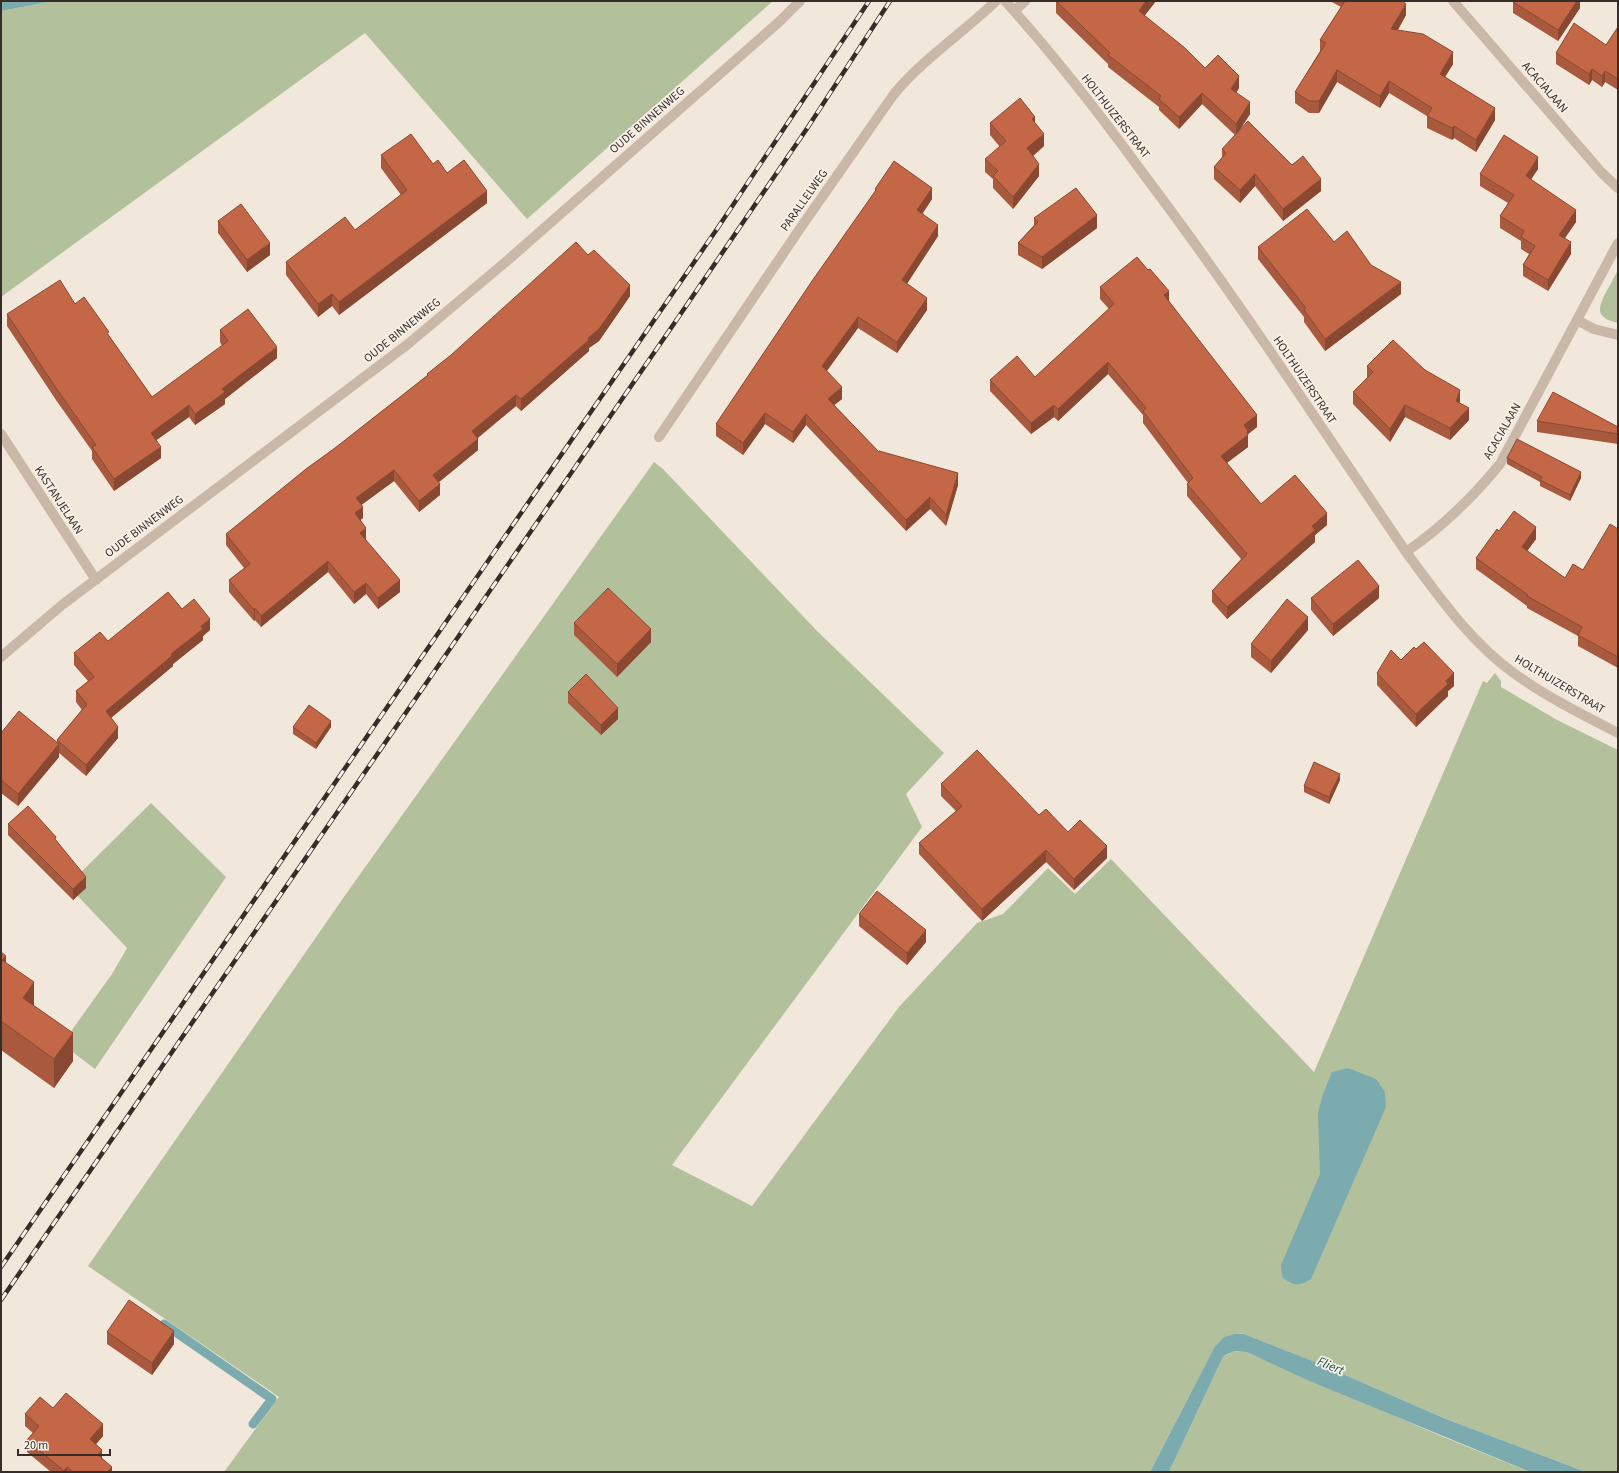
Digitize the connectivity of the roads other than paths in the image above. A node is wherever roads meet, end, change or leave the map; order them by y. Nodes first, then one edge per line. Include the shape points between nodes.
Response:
1 (800, 1) edge
2 (996, 1) edge
3 (1005, 1) edge
4 (1025, 1) edge
5 (1454, 1) edge
6 (1014, 11) junction
7 (1618, 188) edge
8 (1618, 244) edge
9 (1577, 320) junction
10 (1618, 335) edge
11 (1, 434) edge
12 (659, 437) dead end
13 (1406, 552) junction
14 (96, 580) junction
15 (1, 657) edge
16 (1618, 733) edge

1 - 14 street, OUDE BINNENWEG via 774,27 408,344
2 - 12 street, PARALLELWEG via 926,60 894,94
3 - 6 street, HOLTHUIZERSTRAAT
4 - 6 street
5 - 7 street, ACACIALAAN via 1602,173
6 - 13 street, HOLTHUIZERSTRAAT via 1092,105 1221,279
8 - 9 street, ACACIALAAN
9 - 10 street via 1594,329
9 - 13 street, ACACIALAAN via 1500,464 1442,525
11 - 14 street, KASTANJELAAN
13 - 16 street, HOLTHUIZERSTRAAT via 1463,626 1491,654 1521,678
14 - 15 street, OUDE BINNENWEG

